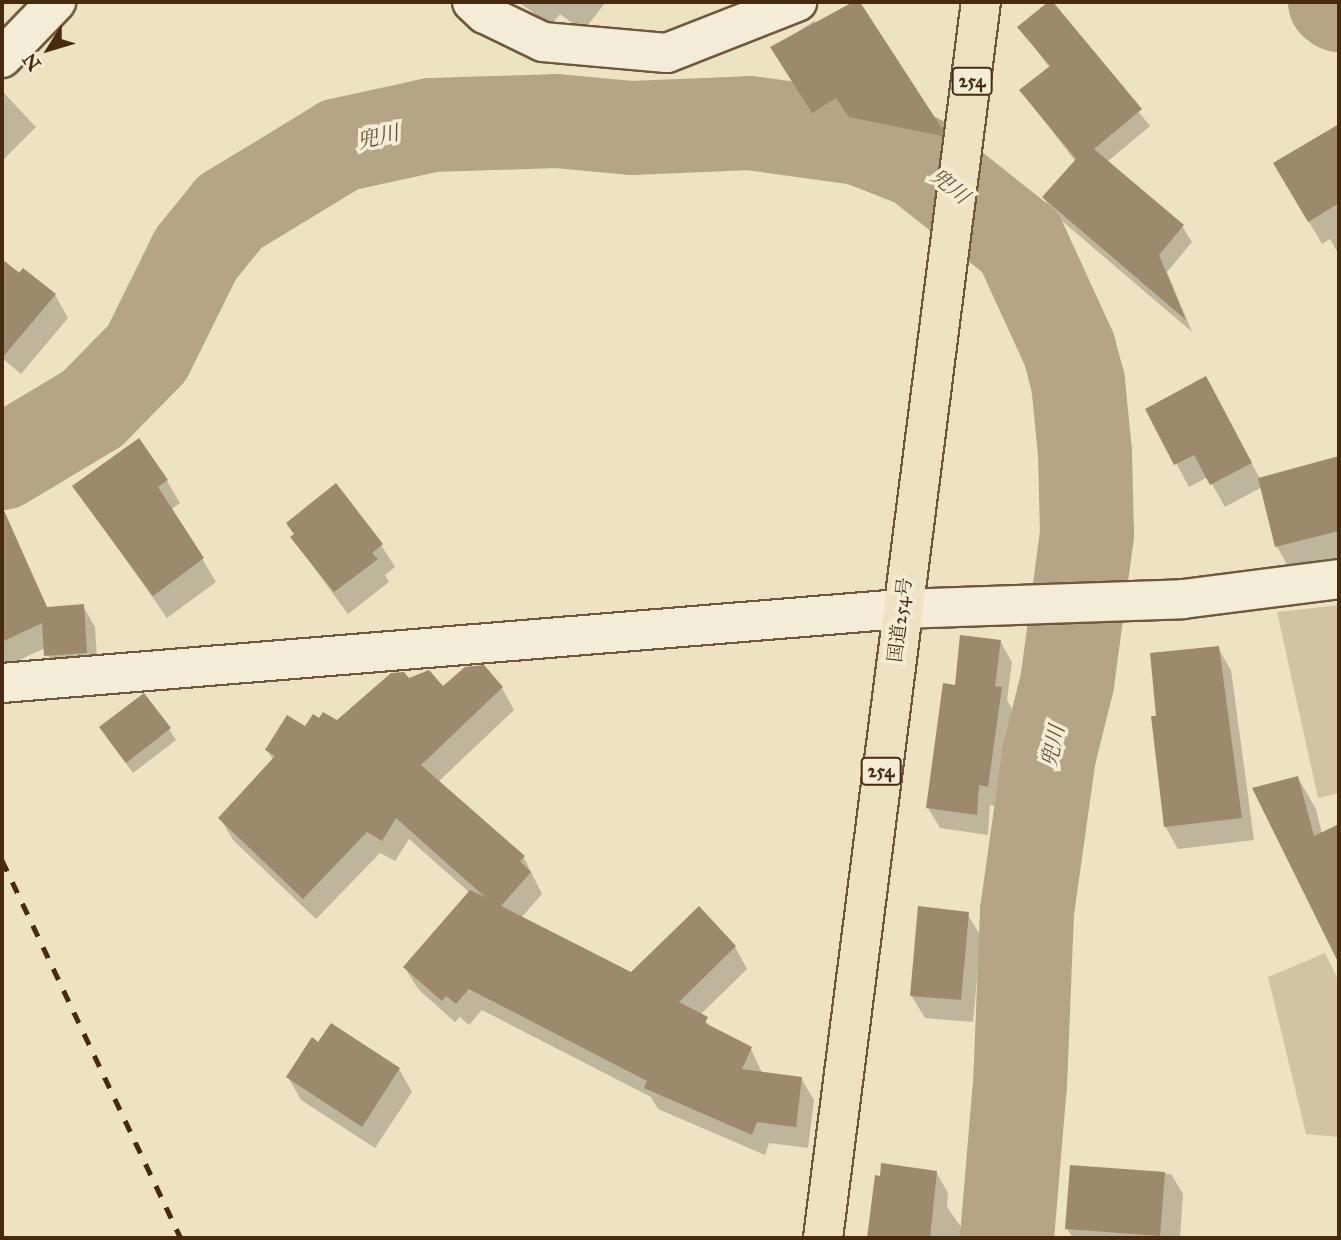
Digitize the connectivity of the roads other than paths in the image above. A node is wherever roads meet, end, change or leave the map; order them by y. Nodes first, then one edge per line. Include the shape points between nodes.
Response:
1 (56, 2) edge
2 (472, 2) edge
3 (797, 2) edge
4 (981, 2) edge
5 (2, 58) edge
6 (1339, 579) edge
7 (901, 610) junction
8 (2, 682) edge
9 (823, 1238) edge

1 - 5 street
2 - 3 street via 485,14 543,42 667,53
4 - 7 highway, 国道254号 / 254
6 - 7 street via 1183,599
7 - 8 street
7 - 9 highway, 国道254号 / 254

